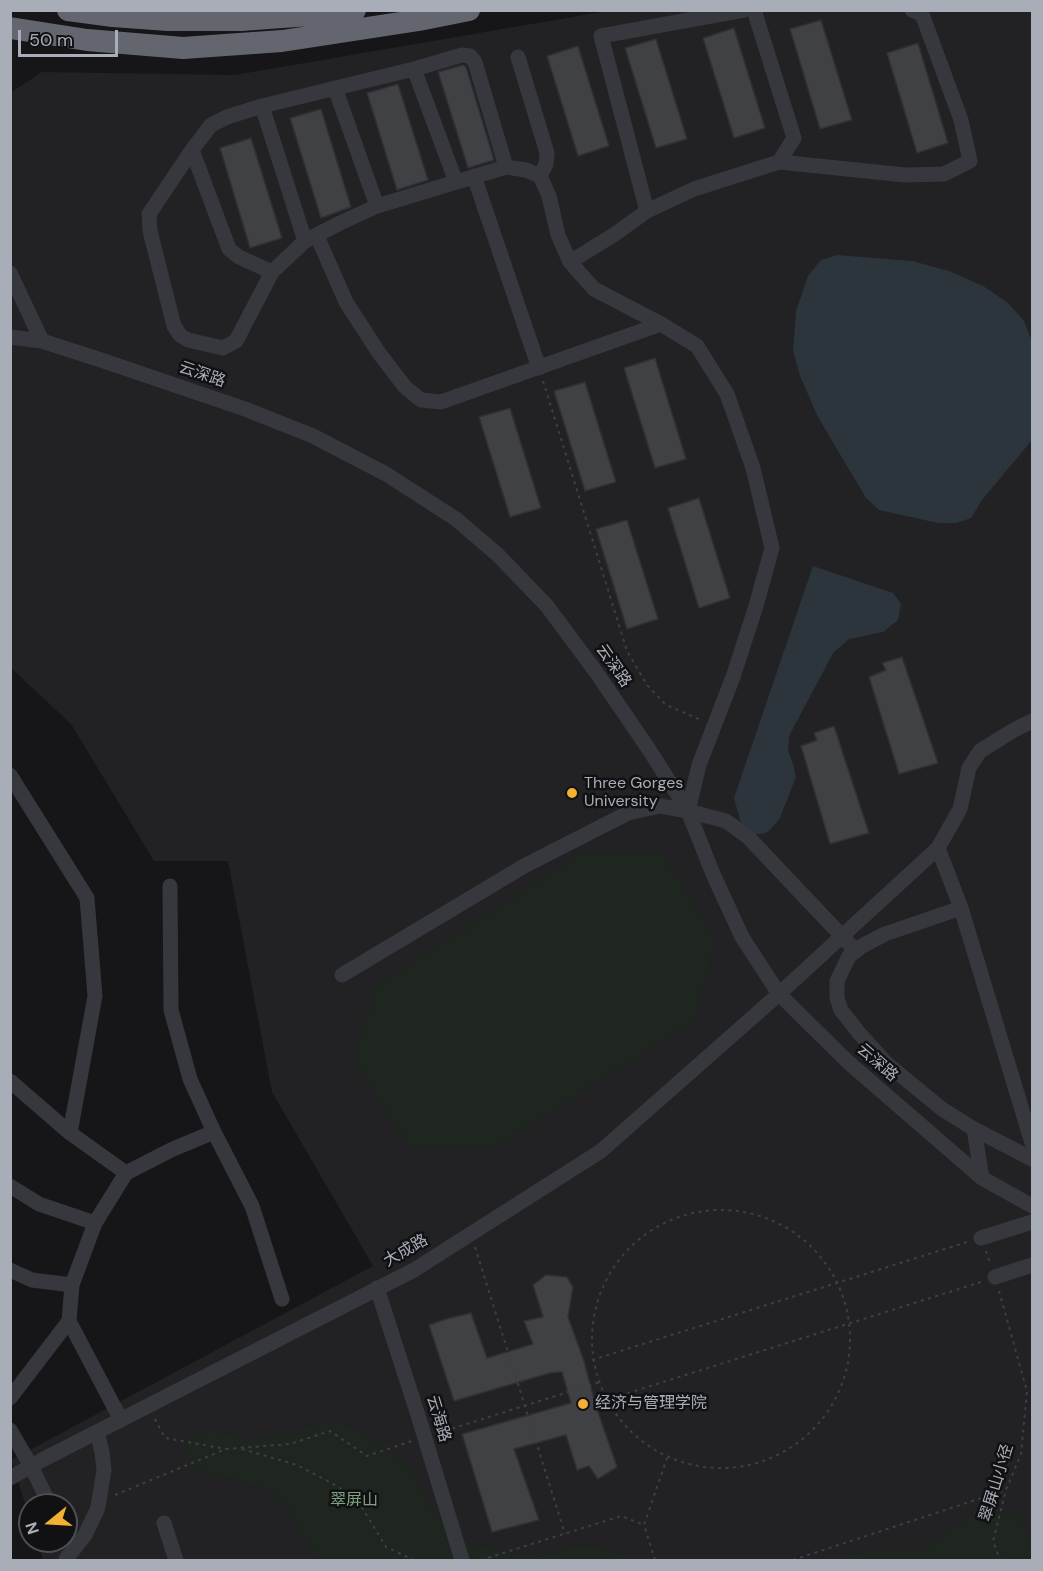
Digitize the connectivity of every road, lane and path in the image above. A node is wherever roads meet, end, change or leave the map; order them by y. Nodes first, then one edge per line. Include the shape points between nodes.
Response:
1 (68, 10) edge
2 (355, 10) edge
3 (469, 10) edge
4 (744, 10) edge
5 (754, 10) edge
6 (912, 10) edge
7 (10, 28) edge
8 (10, 42) edge
9 (119, 43) junction
10 (518, 57) dead end
11 (414, 69) junction
12 (334, 88) junction
13 (262, 106) junction
14 (192, 150) junction
15 (779, 162) junction
16 (506, 167) junction
17 (474, 176) junction
18 (540, 176) junction
19 (456, 182) junction
20 (377, 206) junction
21 (647, 211) junction
22 (311, 238) junction
23 (570, 262) junction
24 (272, 272) junction
25 (10, 273) edge
26 (661, 324) junction
27 (10, 337) edge
28 (42, 341) junction
29 (539, 368) junction
30 (1032, 721) edge
31 (714, 726) junction
32 (10, 775) edge
33 (687, 811) junction
34 (938, 848) junction
35 (170, 886) dead end
36 (961, 908) junction
37 (842, 936) junction
38 (856, 951) junction
39 (342, 975) dead end
40 (779, 994) junction
41 (10, 1081) edge
42 (974, 1129) junction
43 (214, 1132) junction
44 (70, 1133) junction
45 (1032, 1143) edge
46 (1032, 1159) edge
47 (126, 1173) junction
48 (982, 1178) junction
49 (10, 1186) edge
50 (1032, 1206) edge
51 (1032, 1222) edge
52 (95, 1223) junction
53 (470, 1234) junction
54 (981, 1238) junction
55 (1032, 1265) edge
56 (10, 1270) edge
57 (996, 1277) junction
58 (836, 1283) junction
59 (72, 1285) junction
60 (377, 1288) junction
61 (282, 1299) dead end
62 (69, 1321) junction
63 (848, 1324) junction
64 (592, 1360) junction
65 (600, 1382) junction
66 (10, 1398) edge
67 (606, 1401) junction
68 (525, 1406) junction
69 (154, 1416) dead end
70 (121, 1420) junction
71 (10, 1430) edge
72 (98, 1432) junction
73 (425, 1437) junction
74 (241, 1448) junction
75 (226, 1449) junction
76 (667, 1458) junction
77 (31, 1466) junction
78 (10, 1478) edge
79 (1006, 1490) junction
80 (44, 1493) edge
81 (99, 1501) junction
82 (164, 1522) dead end
83 (644, 1525) junction
84 (565, 1534) junction
85 (66, 1560) edge
86 (176, 1560) edge
87 (414, 1560) edge
88 (462, 1560) edge
89 (481, 1560) edge
90 (655, 1560) edge
91 (793, 1560) edge
92 (1000, 1560) edge

1 - 2 highway via 157,19 241,20
3 - 9 highway via 282,41 183,48
4 - 21 street via 601,36
5 - 15 street via 794,138
6 - 15 street via 922,14 961,120 970,161 944,174 905,175
7 - 9 highway
8 - 9 highway via 82,51
10 - 18 street via 547,153
11 - 12 street
11 - 16 street via 470,56
11 - 19 street
12 - 13 street
12 - 20 street
13 - 14 street via 211,125
13 - 22 street
14 - 24 street via 229,249
14 - 24 street via 149,214 174,326 188,340 223,348 236,341
15 - 21 street via 694,189
16 - 17 street
16 - 18 street
17 - 19 street
17 - 29 street
18 - 23 street
19 - 20 street
20 - 22 street
21 - 23 street
22 - 24 street
22 - 29 street via 379,353 405,387 421,400 441,402
23 - 26 street via 594,289
25 - 28 street
26 - 29 street
26 - 31 street via 697,346 727,394 753,468 771,548 746,637
27 - 28 street, 云深路
28 - 33 street, 云深路 via 313,436 386,474 456,519 498,555 547,606 622,710
29 - 31 path via 627,651 647,685 666,705
30 - 34 street, 大成路 via 980,751 969,768 960,809
31 - 33 street
32 - 44 street via 87,898 95,996
33 - 37 street via 726,820 744,834
33 - 39 street via 660,806 628,813 524,867
33 - 40 street, 云深路 via 742,938
34 - 36 street
34 - 37 street, 大成路
35 - 43 street via 171,1010 190,1079
36 - 38 street via 885,934
36 - 45 street
37 - 38 street
37 - 40 street, 大成路
38 - 42 street via 849,956 837,981 841,1010 886,1063 942,1109
40 - 48 street, 云深路 via 848,1062
40 - 53 street, 大成路 via 601,1150
41 - 44 street
42 - 46 street
42 - 48 street
43 - 47 street
43 - 61 street via 252,1206
44 - 47 street
47 - 52 street
48 - 50 street, 云深路
49 - 52 street via 39,1204
51 - 54 street
52 - 59 street
53 - 60 street, 大成路
53 - 68 path
54 - 57 path, 翠屏山小径
54 - 58 path
55 - 57 street
56 - 59 street via 32,1280
57 - 63 path
57 - 79 path, 翠屏山小径 via 1027,1392 1021,1454
58 - 63 path via 845,1301
58 - 64 path
58 - 64 path via 826,1263 795,1232 755,1214 712,1209 670,1219 634,1242 607,1276 592,1317
59 - 62 street
60 - 70 street, 大成路
60 - 73 street, 云海路
62 - 66 street
62 - 70 street
63 - 67 path
63 - 76 path via 850,1344 842,1385 821,1422 789,1450 750,1467 708,1469
64 - 65 path
65 - 67 path
65 - 68 path
67 - 76 path via 632,1434
68 - 73 path
68 - 84 path
69 - 75 path via 165,1438
70 - 72 street, 大成路
71 - 77 street
72 - 77 street, 大成路
72 - 81 street via 104,1470
73 - 74 path via 367,1456 330,1431 290,1444
73 - 88 street, 云海路
74 - 75 path
74 - 87 path via 297,1465 337,1486 360,1504 386,1547
75 - 81 path
76 - 83 path
77 - 78 street, 大成路
77 - 80 street
79 - 91 path
79 - 92 path, 翠屏山小径 via 993,1541
81 - 85 street via 84,1535
82 - 86 street
83 - 84 path via 621,1516
83 - 90 path
84 - 89 path

